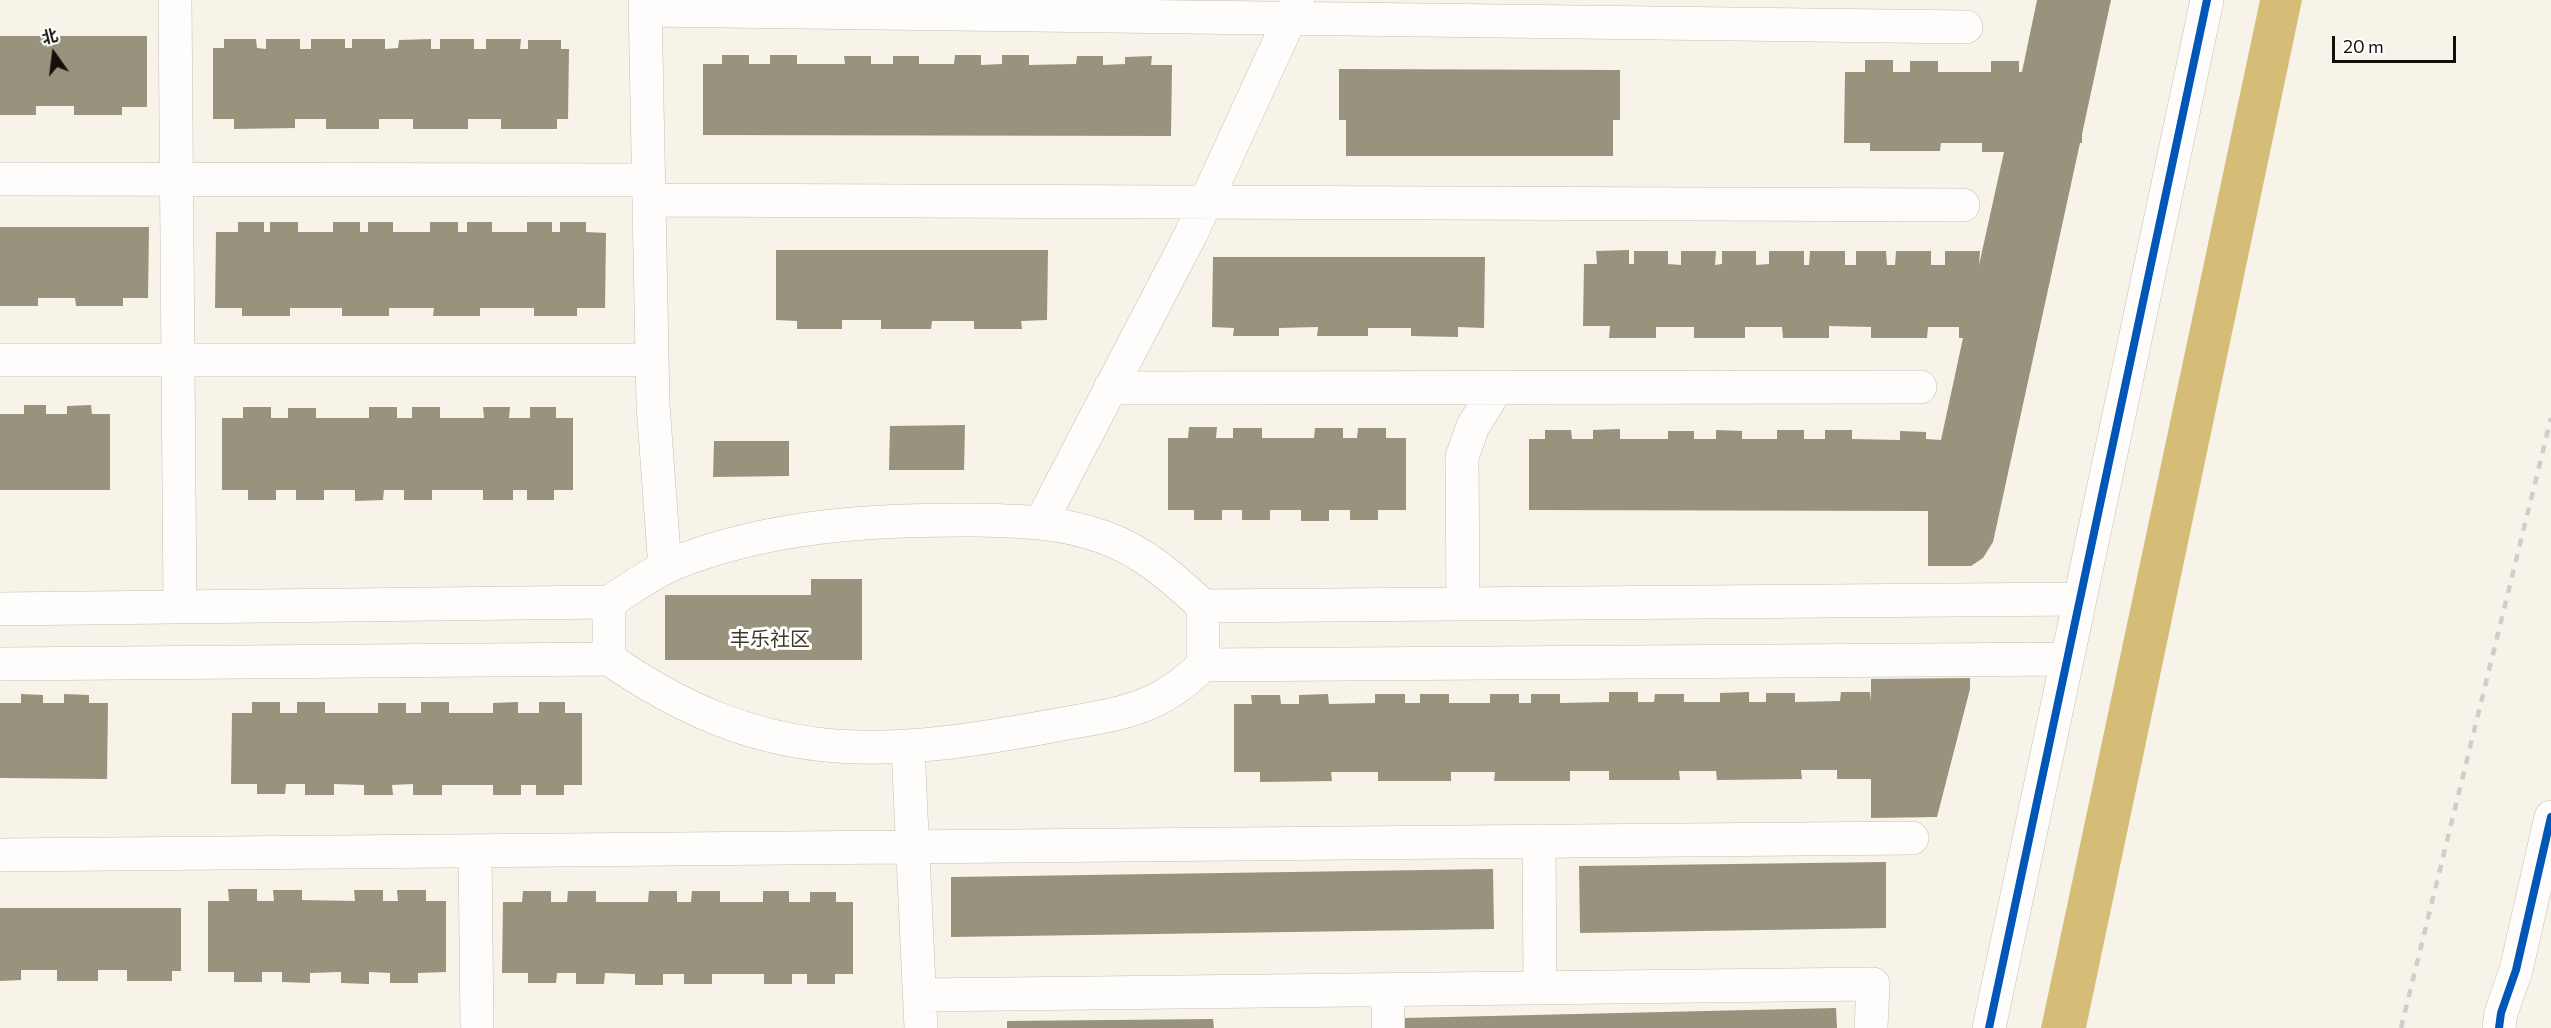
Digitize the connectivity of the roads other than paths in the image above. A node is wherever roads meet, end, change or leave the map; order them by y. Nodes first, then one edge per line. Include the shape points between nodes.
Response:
1 (174, 0) edge
2 (2207, 0) edge
3 (645, 5) edge
4 (1294, 9) edge
5 (1966, 27) dead end
6 (0, 179) edge
7 (176, 179) junction
8 (649, 190) junction
9 (1206, 202) junction
10 (1963, 205) dead end
11 (0, 360) edge
12 (177, 360) junction
13 (652, 360) junction
14 (1920, 387) dead end
15 (1110, 388) junction
16 (1497, 388) junction
17 (1041, 522) junction
18 (665, 568) junction
19 (2080, 599) junction
20 (609, 602) junction
21 (1463, 604) junction
22 (1203, 606) junction
23 (180, 607) junction
24 (0, 609) edge
25 (609, 658) junction
26 (2067, 659) junction
27 (0, 664) edge
28 (1203, 665) junction
29 (908, 748) junction
30 (2551, 817) edge
31 (1912, 838) dead end
32 (1539, 841) junction
33 (913, 847) junction
34 (476, 850) junction
35 (0, 855) edge
36 (1540, 988) junction
37 (1388, 990) junction
38 (920, 995) junction
39 (477, 1028) edge
40 (921, 1028) edge
41 (1388, 1028) edge
42 (1871, 1028) edge
43 (1989, 1028) edge
44 (2499, 1028) edge

1 - 7 street
2 - 19 street
3 - 4 street
3 - 8 street
4 - 5 street
4 - 9 street
6 - 7 street
7 - 8 street
7 - 12 street
8 - 9 street
8 - 13 street
9 - 10 street
9 - 15 street
11 - 12 street
12 - 13 street
12 - 23 street
13 - 18 street
14 - 16 street
15 - 16 street
15 - 17 street
16 - 21 street via 1473,426 1462,457
17 - 18 street via 926,519 846,525 739,543
17 - 22 street via 1075,527 1139,554 1161,568
18 - 20 street
19 - 21 street
19 - 26 street
20 - 23 street
20 - 25 street
21 - 22 street
22 - 28 street
23 - 24 street
25 - 27 street
25 - 29 street via 678,702 762,735 810,745
26 - 28 street
26 - 43 street
28 - 29 street via 1174,691 1145,706 1039,728
29 - 33 street
30 - 44 street
31 - 32 street
32 - 33 street
32 - 36 street
33 - 34 street
33 - 38 street
34 - 35 street
34 - 39 street
36 - 37 street
36 - 42 street via 1873,984
37 - 38 street
37 - 41 street
38 - 40 street

